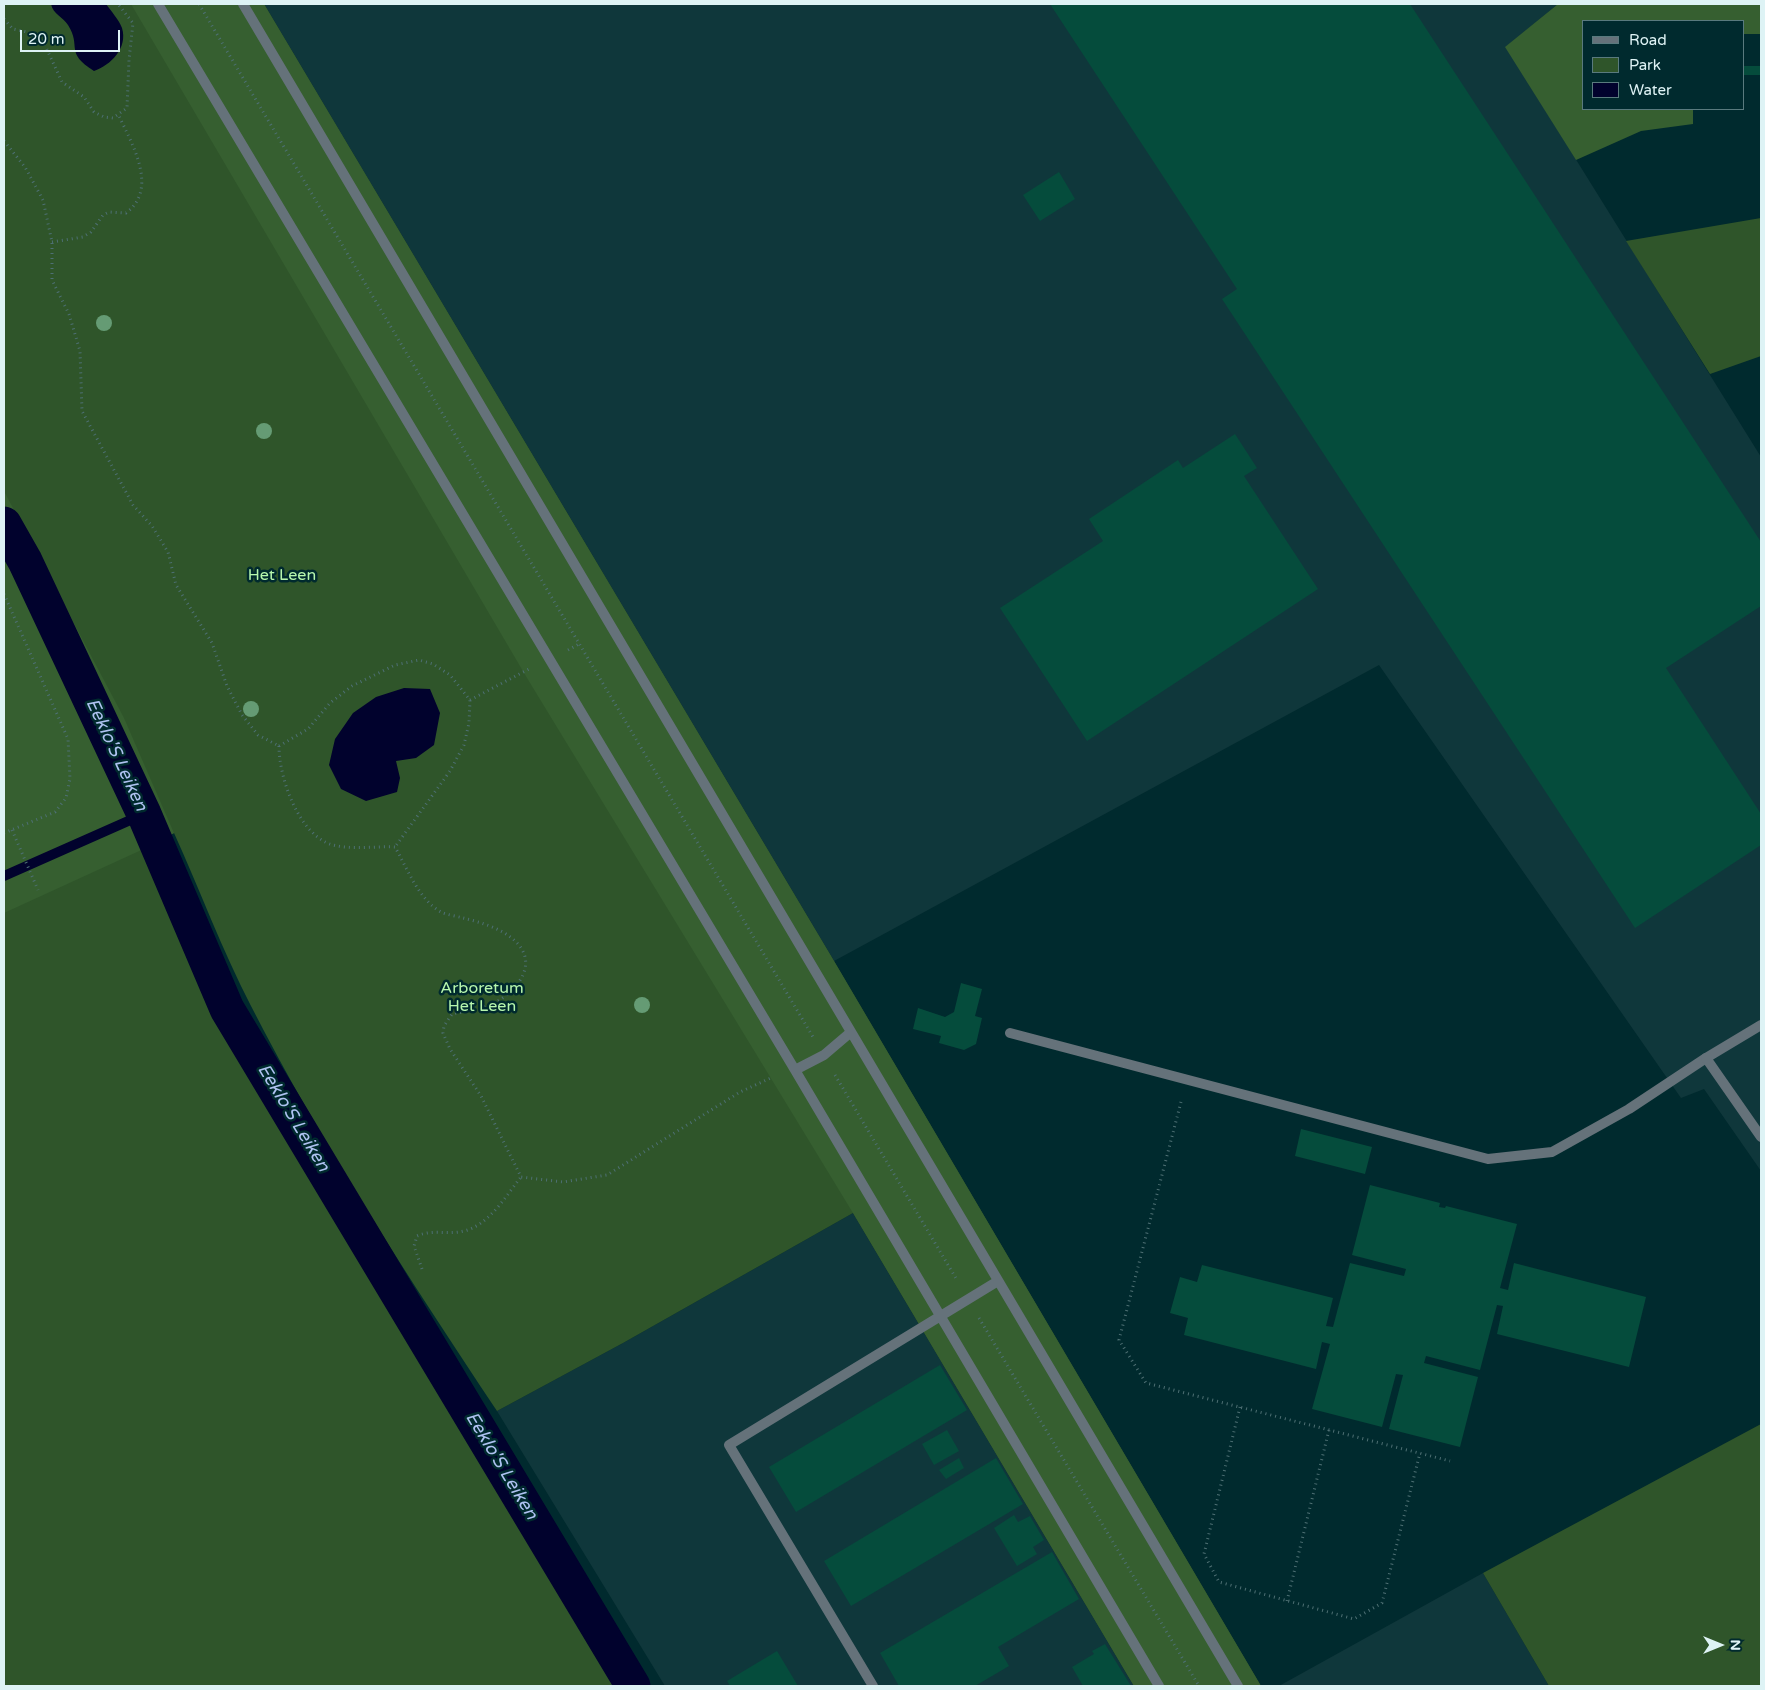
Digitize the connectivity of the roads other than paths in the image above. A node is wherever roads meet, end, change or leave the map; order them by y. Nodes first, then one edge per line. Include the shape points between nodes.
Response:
1 (158, 4) edge
2 (243, 4) edge
3 (1761, 1025) edge
4 (851, 1032) junction
5 (1010, 1033) dead end
6 (1706, 1058) junction
7 (795, 1070) junction
8 (1761, 1138) edge
9 (998, 1281) junction
10 (940, 1316) junction
11 (873, 1686) edge
12 (1159, 1686) edge
13 (1238, 1686) edge

1 - 7 street
2 - 4 street
3 - 6 street
4 - 7 street via 824,1055
4 - 9 street
5 - 6 street via 1488,1159 1552,1152 1628,1109
6 - 8 street
7 - 10 street
9 - 10 street
9 - 13 street
10 - 11 street via 729,1445
10 - 12 street

